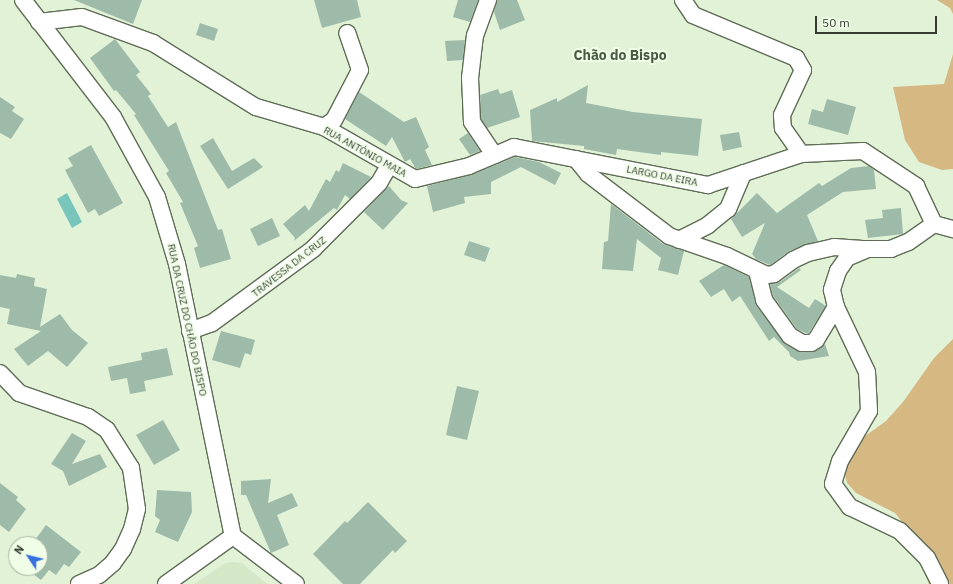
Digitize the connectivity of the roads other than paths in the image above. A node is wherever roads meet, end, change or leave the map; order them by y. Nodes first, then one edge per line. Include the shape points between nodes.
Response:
1 (23, 0) edge
2 (488, 0) edge
3 (683, 0) edge
4 (39, 22) junction
5 (347, 32) dead end
6 (324, 127) junction
7 (544, 153) joint
8 (801, 154) junction
9 (494, 155) junction
10 (576, 159) junction
11 (389, 166) junction
12 (743, 173) junction
13 (934, 224) junction
14 (953, 229) edge
15 (679, 240) junction
16 (868, 249) junction
17 (757, 271) junction
18 (836, 307) junction
19 (190, 331) junction
20 (0, 374) edge
21 (233, 536) junction
22 (79, 584) edge
23 (166, 584) edge
24 (296, 584) edge
25 (940, 584) edge

1 - 4 street, RUA DA CRUZ DO CHÃO DO BISPO
2 - 9 street via 475,35 470,78 472,122
3 - 8 street via 694,15 796,58 803,70 782,115 783,128
4 - 6 street, RUA ANTÓNIO MAIA via 82,17 153,43 256,108
4 - 19 street, RUA DA CRUZ DO CHÃO DO BISPO via 113,117 157,197 177,264
5 - 6 street via 360,70 334,120
6 - 11 street, RUA ANTÓNIO MAIA
7 - 9 street, RUA ANTÓNIO MAIA via 514,147
7 - 10 street, LARGO DA EIRA
8 - 12 street, LARGO DA EIRA
8 - 13 street, LARGO DA EIRA via 864,152 916,186
9 - 11 street, RUA ANTÓNIO MAIA via 469,166 415,179
10 - 12 street, LARGO DA EIRA via 708,186
10 - 15 street via 588,174 669,236
11 - 19 street, TRAVESSA DA CRUZ via 379,182 325,240 221,317
12 - 15 street via 728,209 708,225
13 - 14 street
13 - 16 street via 908,242 891,249
15 - 17 street via 727,256
16 - 17 street via 828,248 793,260 774,274
16 - 18 street via 847,258 838,271 832,290
17 - 18 street via 764,300 790,336 802,343 816,340
18 - 25 street via 868,372 869,411 840,461 834,484 850,507 900,531 926,558
19 - 21 street, RUA DA CRUZ DO CHÃO DO BISPO
20 - 22 street via 19,393 88,417 107,430 131,468 137,509 123,549 113,563 99,575
21 - 23 street
21 - 24 street

